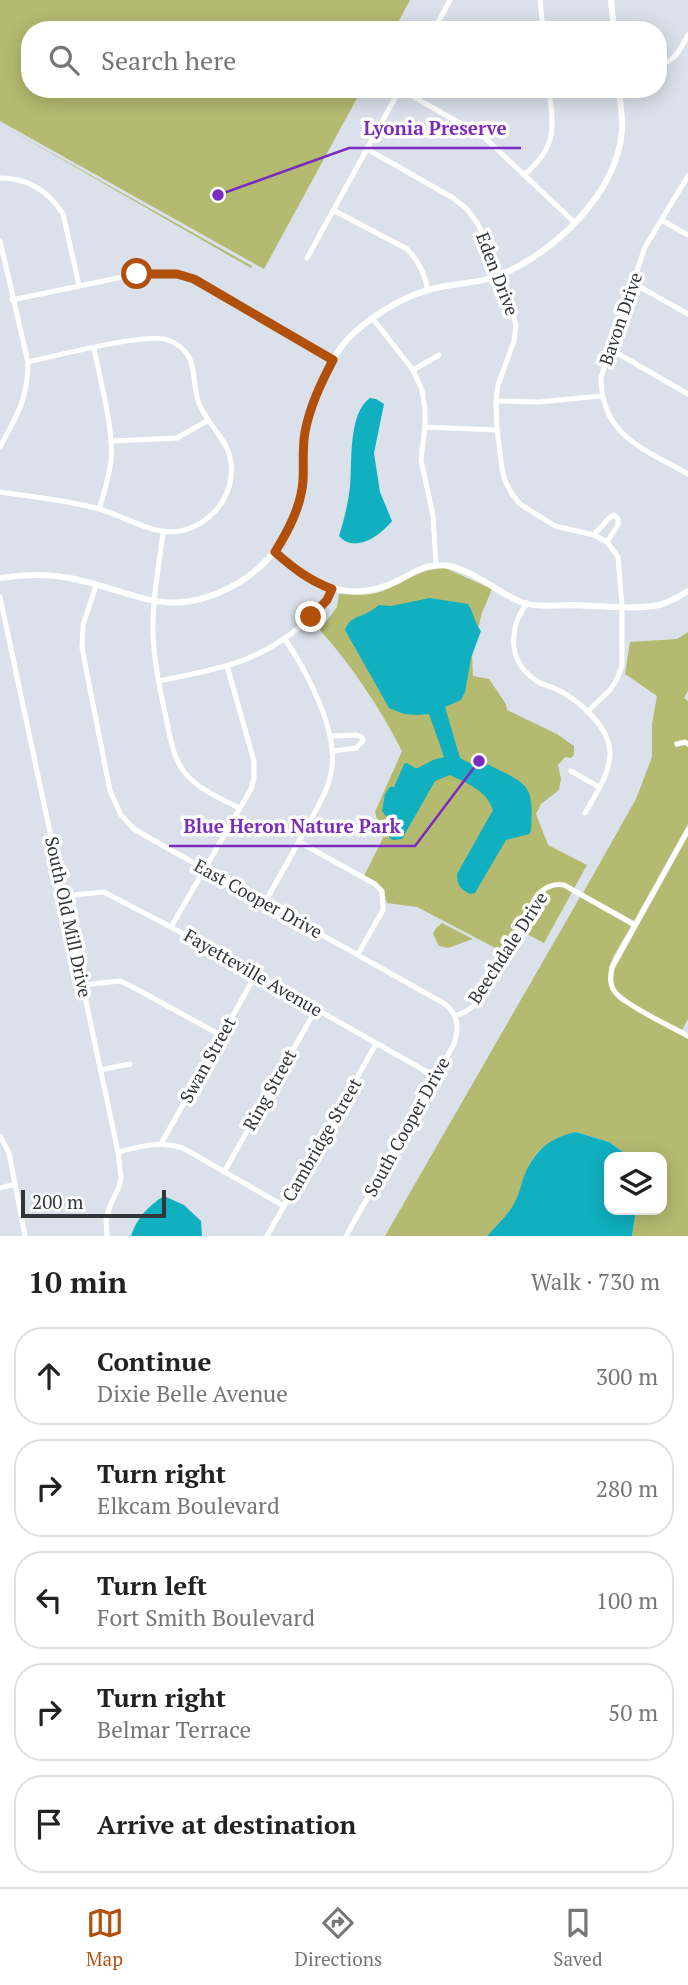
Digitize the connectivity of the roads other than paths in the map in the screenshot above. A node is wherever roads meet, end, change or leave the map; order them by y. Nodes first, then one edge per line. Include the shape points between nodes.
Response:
1 (450, 0) edge
2 (540, 0) edge
3 (611, 0) edge
4 (439, 21) edge
5 (542, 21) edge
6 (613, 21) edge
7 (688, 35) edge
8 (667, 62) edge
9 (395, 98) edge
10 (416, 98) edge
11 (550, 98) edge
12 (620, 98) edge
13 (367, 149) junction
14 (524, 175) junction
15 (688, 176) edge
16 (0, 178) edge
17 (333, 210) junction
18 (663, 221) junction
19 (575, 223) junction
20 (688, 235) edge
21 (0, 241) edge
22 (307, 258) dead end
23 (500, 275) junction
24 (633, 283) junction
25 (79, 285) junction
26 (428, 290) junction
27 (12, 300) junction
28 (688, 314) edge
29 (373, 318) junction
30 (94, 348) junction
31 (610, 349) junction
32 (439, 355) dead end
33 (333, 360) junction
34 (27, 362) junction
35 (413, 370) junction
36 (688, 394) edge
37 (601, 396) junction
38 (496, 401) junction
39 (207, 421) junction
40 (425, 427) junction
41 (497, 430) junction
42 (112, 441) junction
43 (0, 447) edge
44 (688, 474) edge
45 (0, 492) edge
46 (99, 509) junction
47 (163, 532) junction
48 (594, 535) junction
49 (607, 542) junction
50 (275, 552) junction
51 (436, 565) junction
52 (0, 578) edge
53 (96, 586) junction
54 (332, 589) junction
55 (688, 591) edge
56 (0, 597) edge
57 (154, 602) junction
58 (527, 603) junction
59 (622, 606) junction
60 (285, 639) junction
61 (227, 666) junction
62 (159, 681) junction
63 (587, 712) junction
64 (331, 736) junction
65 (677, 744) dead end
66 (688, 744) edge
67 (333, 751) junction
68 (571, 771) dead end
69 (599, 787) junction
70 (239, 808) junction
71 (584, 813) dead end
72 (688, 830) edge
73 (299, 842) junction
74 (204, 868) junction
75 (63, 896) junction
76 (265, 902) junction
77 (635, 925) junction
78 (171, 927) junction
79 (358, 954) junction
80 (255, 976) junction
81 (83, 985) junction
82 (316, 1009) junction
83 (456, 1016) junction
84 (688, 1025) edge
85 (686, 1035) edge
86 (222, 1036) junction
87 (376, 1044) junction
88 (130, 1064) dead end
89 (100, 1070) junction
90 (436, 1077) junction
91 (0, 1136) edge
92 (161, 1144) junction
93 (118, 1152) junction
94 (224, 1172) junction
95 (15, 1184) junction
96 (0, 1188) edge
97 (284, 1206) junction
98 (25, 1236) edge
99 (107, 1236) edge
100 (267, 1236) edge
101 (346, 1236) edge

1 - 4 street
2 - 5 street
3 - 6 street
7 - 8 street via 680,51
9 - 13 street
10 - 14 street via 484,137
11 - 14 street via 553,121 547,149
12 - 19 street via 622,129 612,171
13 - 17 street
13 - 23 street, Eden Drive via 466,208
14 - 19 street
15 - 18 street, Bavon Drive
16 - 25 street via 25,181 58,206
17 - 22 street
17 - 26 street via 407,249 423,271
18 - 20 street
18 - 24 street, Bavon Drive via 645,247
19 - 23 street via 556,241
21 - 27 street
23 - 26 street
23 - 38 street, Eden Drive via 516,325
24 - 28 street
24 - 31 street, Bavon Drive
25 - 27 street
25 - 33 street via 137,274 194,279
26 - 29 street
27 - 34 street
29 - 33 street
29 - 35 street
30 - 34 street
30 - 39 street via 148,337 179,346 193,364 196,396
30 - 42 street
31 - 36 street
31 - 37 street, Bavon Drive via 601,377
32 - 35 street
33 - 50 street via 306,428 299,501
34 - 43 street via 25,396
35 - 40 street via 422,390
37 - 38 street
37 - 44 street via 614,426
38 - 41 street, Eden Drive
39 - 42 street via 177,438
39 - 47 street via 232,464 229,487 222,503 205,520
40 - 41 street
40 - 51 street via 421,460 433,516
41 - 48 street, Eden Drive via 505,481 520,504 555,526
42 - 46 street
45 - 46 street
46 - 47 street
47 - 57 street
48 - 49 street, Eden Drive
48 - 49 street via 614,515 618,525
49 - 59 street via 618,557
50 - 54 street via 301,574
50 - 57 street via 252,575 203,599
51 - 54 street via 377,589
51 - 58 street via 467,572
52 - 53 street via 56,576
53 - 57 street
53 - 74 street, East Cooper Drive via 83,625 82,648 110,791 121,815 134,829
54 - 60 street via 327,600
55 - 59 street via 657,605
56 - 75 street, South Old Mill Drive
57 - 62 street
58 - 59 street
58 - 63 street via 515,623 516,656 533,679 571,698
59 - 63 street via 622,665 610,690
60 - 61 street
60 - 64 street via 303,667
61 - 62 street
61 - 70 street via 255,769 251,789
62 - 70 street via 170,738 184,772 197,786
63 - 69 street via 600,727 610,752
64 - 67 street
64 - 67 street via 357,735 363,741 356,748
65 - 66 street
67 - 73 street via 325,792
68 - 69 street
69 - 71 street
70 - 74 street
72 - 77 street
73 - 76 street
73 - 79 street via 382,891 383,911
74 - 76 street, East Cooper Drive
74 - 78 street
75 - 78 street, Fayetteville Avenue via 104,892
75 - 81 street, South Old Mill Drive
76 - 79 street, East Cooper Drive
77 - 83 street, Beechdale Drive via 564,885 548,886 536,897 478,1003
77 - 85 street via 612,967 612,987 621,999
78 - 80 street, Fayetteville Avenue
79 - 83 street, East Cooper Drive via 444,1004
80 - 82 street, Fayetteville Avenue
80 - 86 street, Swan Street
81 - 86 street via 120,981
81 - 89 street, South Old Mill Drive
82 - 87 street, Fayetteville Avenue
82 - 94 street, Ring Street
83 - 90 street, South Cooper Drive via 454,1044
84 - 85 street
86 - 92 street, Swan Street
87 - 90 street, Fayetteville Avenue
87 - 97 street, Cambridge Street
88 - 89 street
89 - 93 street, South Old Mill Drive
90 - 101 street, South Cooper Drive
91 - 95 street via 9,1153
92 - 93 street
92 - 94 street via 183,1148
93 - 99 street, South Old Mill Drive via 121,1178 106,1220
94 - 97 street
95 - 96 street
95 - 98 street
97 - 100 street, Cambridge Street

